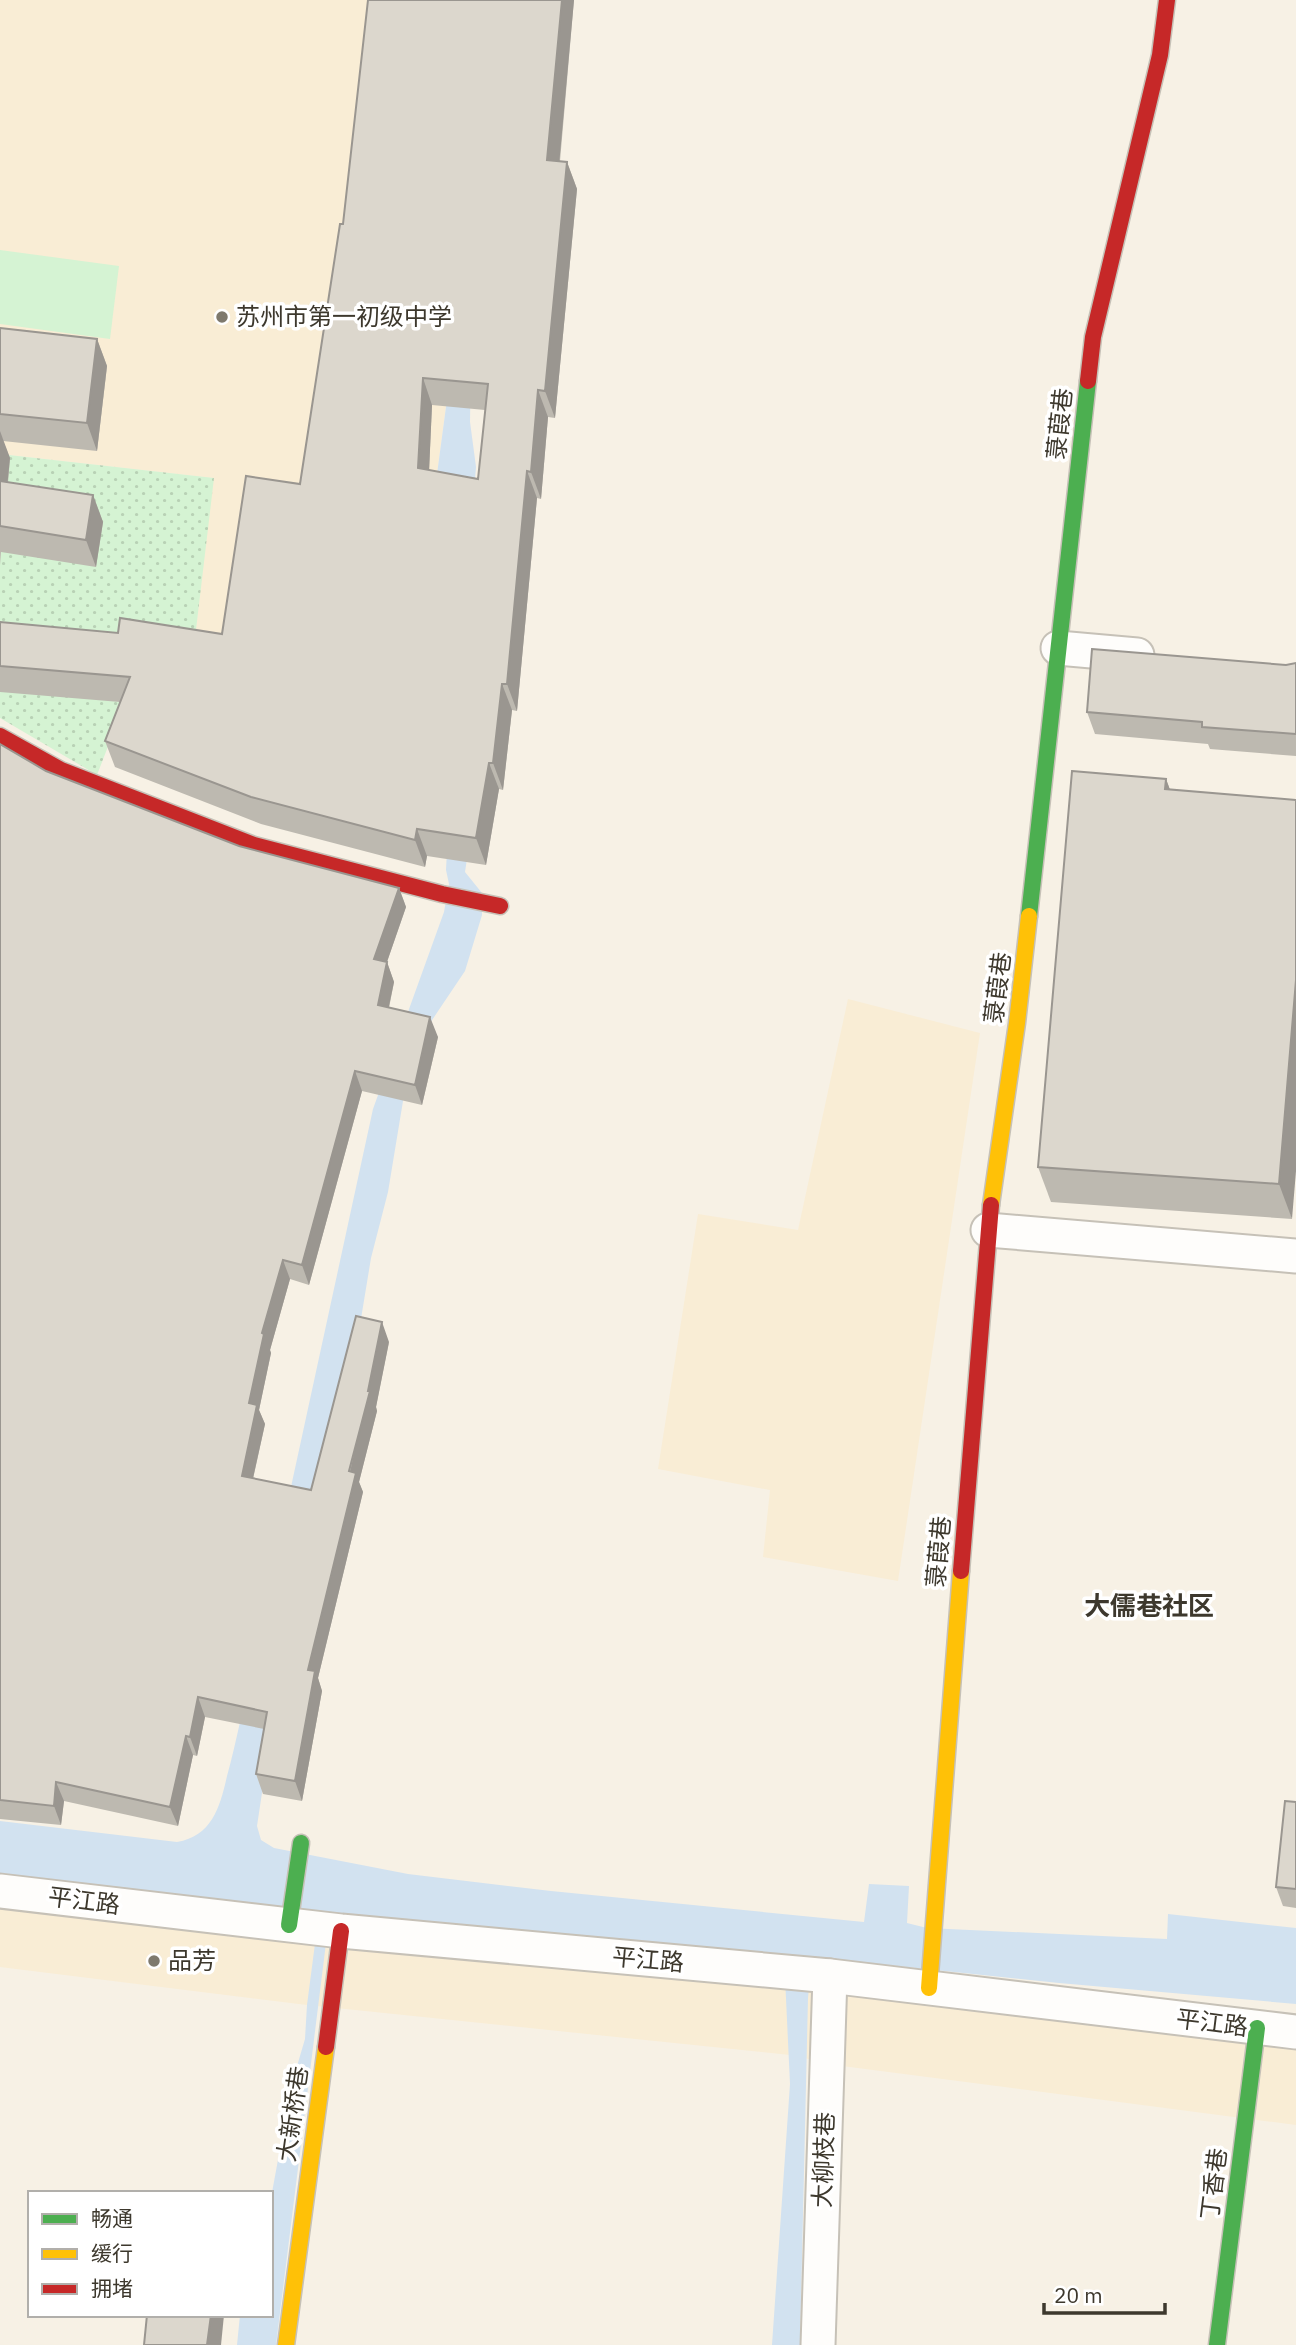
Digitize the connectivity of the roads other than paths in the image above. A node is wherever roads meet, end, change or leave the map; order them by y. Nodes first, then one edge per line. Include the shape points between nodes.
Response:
1 (1167, 0) edge
2 (1058, 648) junction
3 (1164, 657) edge
4 (0, 736) edge
5 (493, 904) dead end
6 (988, 1230) junction
7 (1296, 1256) edge
8 (301, 1843) dead end
9 (0, 1891) edge
10 (313, 1925) junction
11 (808, 1975) junction
12 (930, 1982) junction
13 (1257, 2028) junction
14 (1296, 2032) edge
15 (286, 2345) edge
16 (818, 2345) edge
17 (1217, 2345) edge

1 - 2 street, 菉葭巷 via 1160,55 1093,337
2 - 3 street
2 - 6 street, 菉葭巷 via 1017,1023
4 - 5 street via 61,770 254,845
6 - 7 street
6 - 12 street, 菉葭巷
8 - 10 street, 大新桥巷
9 - 10 street, 平江路
10 - 11 street, 平江路
10 - 15 street, 大新桥巷
11 - 12 street, 平江路
11 - 16 street, 大柳枝巷
12 - 13 street, 平江路
13 - 14 street, 平江路
13 - 17 street, 丁香巷

